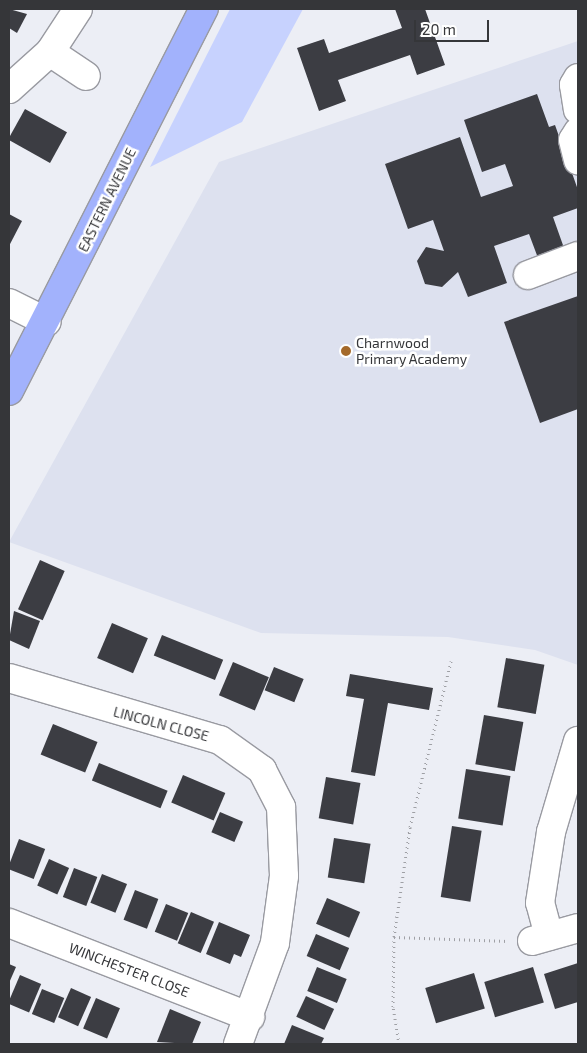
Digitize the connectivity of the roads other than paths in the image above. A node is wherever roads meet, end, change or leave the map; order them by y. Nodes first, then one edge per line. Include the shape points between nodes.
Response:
1 (78, 9) edge
2 (204, 9) edge
3 (50, 52) junction
4 (86, 76) dead end
5 (578, 78) edge
6 (9, 89) edge
7 (578, 110) edge
8 (578, 132) edge
9 (578, 160) edge
10 (578, 256) edge
11 (528, 275) dead end
12 (9, 303) edge
13 (47, 322) junction
14 (9, 391) edge
15 (9, 678) edge
16 (578, 741) edge
17 (9, 923) edge
18 (578, 928) edge
19 (250, 1017) junction
20 (238, 1044) edge

1 - 3 street
2 - 13 highway, EASTERN AVENUE
3 - 4 street
3 - 6 street
5 - 7 street via 574,85
8 - 9 street via 573,140
10 - 11 street
12 - 13 street
13 - 14 highway, EASTERN AVENUE
15 - 19 street, LINCOLN CLOSE via 220,740 262,770 281,807 284,876 275,943
16 - 18 street via 551,832 540,903 540,939
17 - 19 street, WINCHESTER CLOSE
19 - 20 street, LINCOLN CLOSE

